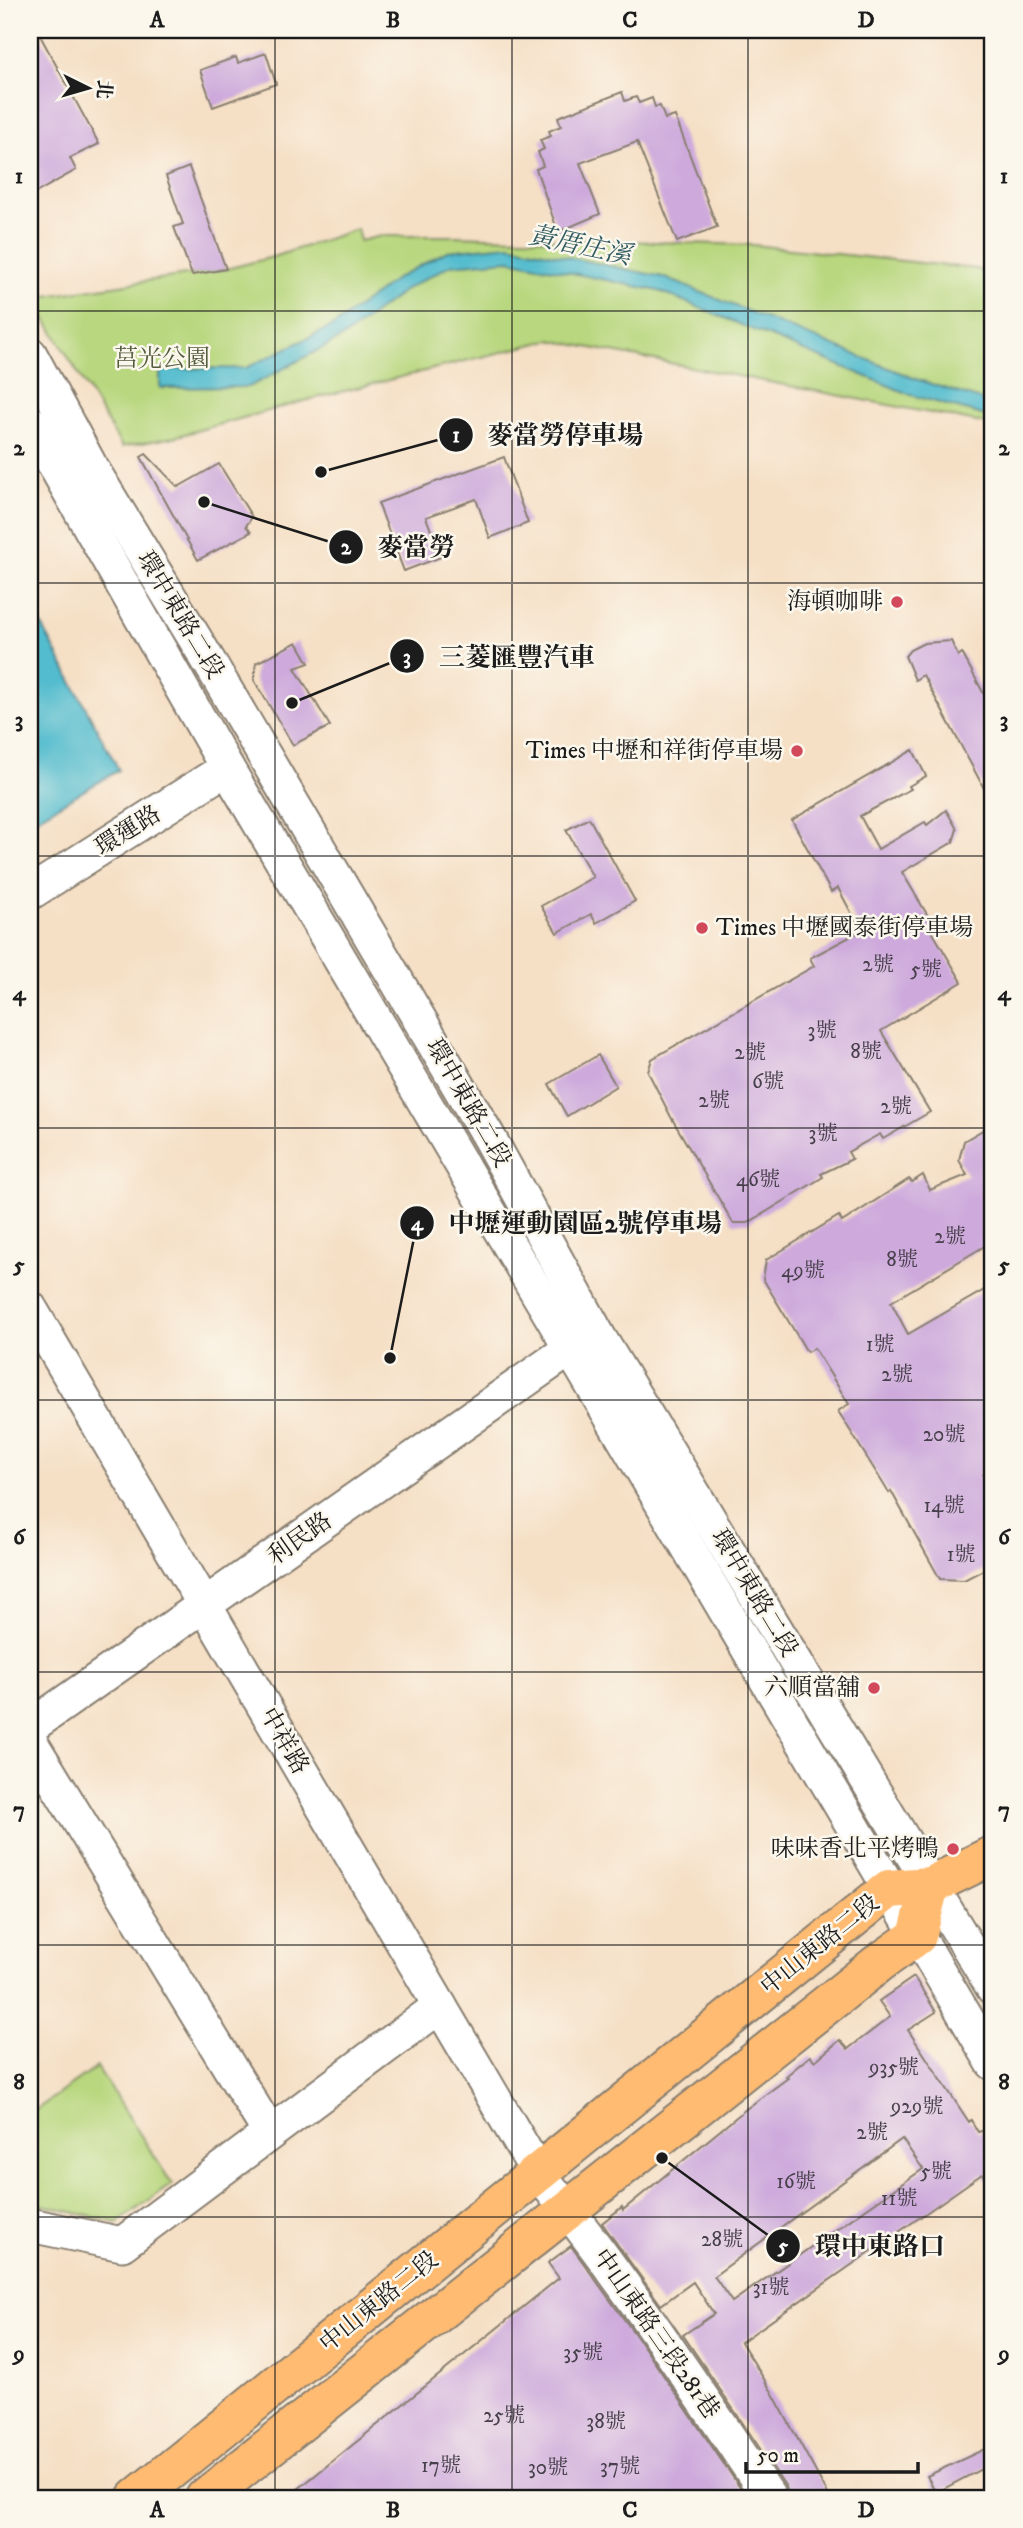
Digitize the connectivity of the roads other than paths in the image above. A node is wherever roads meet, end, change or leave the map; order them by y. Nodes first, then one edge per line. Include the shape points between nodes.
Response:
1 (30, 354) edge
2 (30, 422) edge
3 (227, 768) junction
4 (30, 893) edge
5 (30, 1308) edge
6 (569, 1349) junction
7 (205, 1606) junction
8 (30, 1727) edge
9 (30, 1741) edge
10 (993, 1854) edge
11 (930, 1886) junction
12 (889, 1889) junction
13 (917, 1936) junction
14 (993, 1988) edge
15 (440, 2006) junction
16 (993, 2063) edge
17 (269, 2132) junction
18 (538, 2173) junction
19 (568, 2210) junction
20 (30, 2225) edge
21 (136, 2498) edge
22 (205, 2498) edge
23 (770, 2498) edge

1 - 11 street, 環中東路二段 via 91,467 488,1136 599,1336
2 - 3 street, 環中東路二段
3 - 4 street, 環運路
3 - 6 street, 環中東路二段
5 - 7 street, 中祥路
6 - 7 street, 利民路
6 - 12 street, 環中東路二段
7 - 8 street, 利民路
7 - 15 street, 中祥路
9 - 17 street
10 - 11 main road
11 - 12 main road, 中山東路二段
11 - 13 main road
11 - 14 street, 環中東路二段
12 - 13 street, 環中東路二段
12 - 18 main road, 中山東路二段
13 - 16 street, 環中東路二段
13 - 19 main road, 中山東路二段
15 - 17 street
15 - 18 street, 中祥路
17 - 20 street via 122,2244
18 - 19 street, 中山東路三段281巷
18 - 21 main road, 中山東路二段
19 - 22 main road, 中山東路二段
19 - 23 street, 中山東路三段281巷

